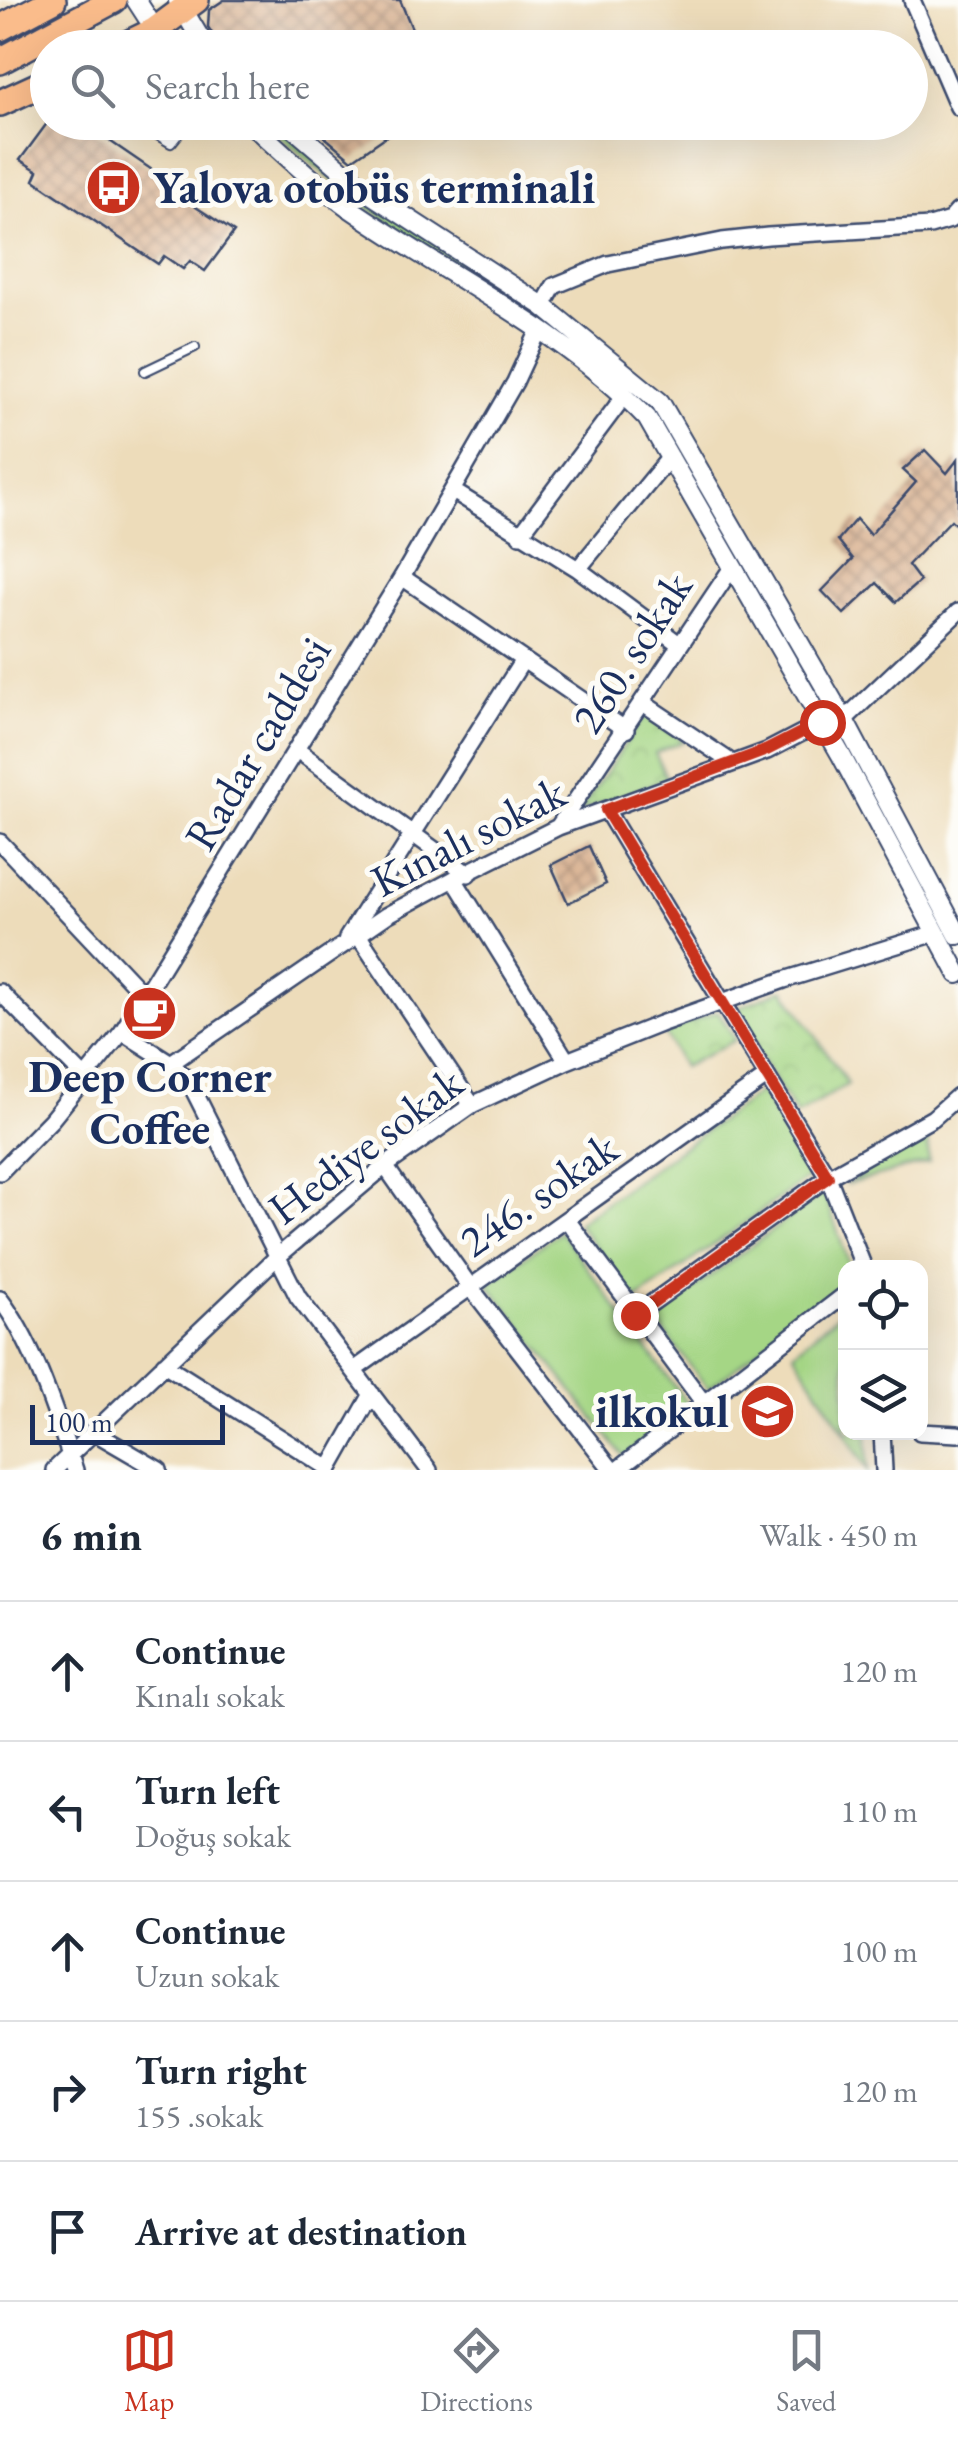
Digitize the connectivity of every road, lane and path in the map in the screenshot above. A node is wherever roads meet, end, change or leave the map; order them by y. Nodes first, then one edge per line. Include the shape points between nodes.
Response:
1 (53, 0) edge
2 (114, 0) edge
3 (136, 0) edge
4 (912, 0) edge
5 (191, 2) edge
6 (0, 28) edge
7 (58, 30) edge
8 (155, 30) edge
9 (168, 30) edge
10 (200, 30) edge
11 (925, 30) edge
12 (928, 37) edge
13 (30, 45) edge
14 (0, 61) edge
15 (30, 89) edge
16 (0, 102) edge
17 (958, 107) edge
18 (271, 140) edge
19 (307, 140) edge
20 (958, 211) edge
21 (543, 306) junction
22 (540, 328) junction
23 (194, 347) dead end
24 (146, 371) dead end
25 (625, 395) junction
26 (670, 457) junction
27 (452, 491) junction
28 (520, 535) junction
29 (733, 566) junction
30 (578, 569) junction
31 (402, 577) junction
32 (958, 612) edge
33 (678, 644) junction
34 (523, 660) junction
35 (643, 702) junction
36 (844, 720) junction
37 (822, 722) junction
38 (626, 730) junction
39 (296, 750) junction
40 (732, 762) junction
41 (606, 810) junction
42 (558, 827) junction
43 (411, 833) junction
44 (0, 842) edge
45 (461, 876) junction
46 (936, 933) junction
47 (358, 934) junction
48 (958, 935) edge
49 (342, 946) junction
50 (958, 974) edge
51 (0, 992) edge
52 (144, 995) junction
53 (720, 1002) junction
54 (122, 1032) junction
55 (567, 1061) junction
56 (171, 1063) junction
57 (765, 1078) junction
58 (86, 1079) junction
59 (958, 1096) edge
60 (472, 1105) junction
61 (3, 1164) edge
62 (385, 1166) junction
63 (828, 1177) junction
64 (566, 1220) junction
65 (276, 1258) junction
66 (861, 1260) edge
67 (471, 1288) junction
68 (0, 1300) edge
69 (838, 1300) edge
70 (635, 1315) junction
71 (164, 1364) junction
72 (354, 1370) junction
73 (372, 1394) junction
74 (702, 1402) junction
75 (92, 1431) junction
76 (928, 1432) edge
77 (958, 1434) edge
78 (882, 1440) edge
79 (69, 1454) junction
80 (330, 1469) edge
81 (54, 1470) edge
82 (75, 1470) edge
83 (159, 1470) edge
84 (429, 1470) edge
85 (615, 1470) edge
86 (884, 1470) edge

1 - 6 highway
2 - 7 highway
3 - 8 street
4 - 11 street
5 - 9 highway
5 - 10 street
12 - 17 street
13 - 14 highway
15 - 16 highway
18 - 22 street via 345,204
19 - 21 street via 369,193
20 - 21 street via 930,226 722,241 608,264 554,286
21 - 36 street via 660,402
22 - 25 street
22 - 27 street, Radar caddesi
23 - 24 lane
25 - 26 street
25 - 28 street
26 - 29 street
26 - 30 street
27 - 28 street
27 - 31 street, Radar caddesi
28 - 30 street
29 - 33 street, 260. sokak
29 - 37 street
30 - 33 street
31 - 34 street
31 - 39 street, Radar caddesi
32 - 36 street
33 - 35 street, 260. sokak
34 - 38 street
34 - 43 street
35 - 38 street, 260. sokak
35 - 40 street
36 - 48 street
37 - 40 street, Kınalı sokak
37 - 46 street
38 - 42 street, 260. sokak
39 - 43 street
39 - 52 street, Radar caddesi
40 - 41 street, Kınalı sokak
41 - 42 street, Kınalı sokak
41 - 53 street
42 - 45 street, Kınalı sokak
43 - 45 street
43 - 49 street
44 - 52 street
45 - 47 street, Kınalı sokak
45 - 55 street
46 - 50 street
46 - 53 street, Hediye sokak
47 - 49 street, Kınalı sokak
47 - 60 street
49 - 56 street, Kınalı sokak
51 - 58 street
52 - 54 street, Radar caddesi
53 - 55 street, Hediye sokak
53 - 57 street
54 - 56 street
54 - 58 street, Radar caddesi
55 - 60 street, Hediye sokak
56 - 65 street via 190,1083
57 - 63 street
57 - 64 street, 246. sokak
58 - 61 street, Radar caddesi
59 - 63 street via 933,1118
60 - 62 street, Hediye sokak
62 - 65 street, Hediye sokak
62 - 67 street
63 - 66 street
63 - 70 street
64 - 67 street, 246. sokak
64 - 70 street
65 - 71 street, Hediye sokak
65 - 72 street
67 - 72 street, 246. sokak
67 - 85 street
68 - 79 street via 14,1318
69 - 74 street
70 - 74 street
71 - 75 street, Hediye sokak
71 - 80 street
72 - 73 street
73 - 80 street
73 - 84 street
74 - 85 street
75 - 79 street, Hediye sokak
75 - 83 street
76 - 77 street
78 - 86 street
79 - 81 street, Hediye sokak
79 - 82 street

